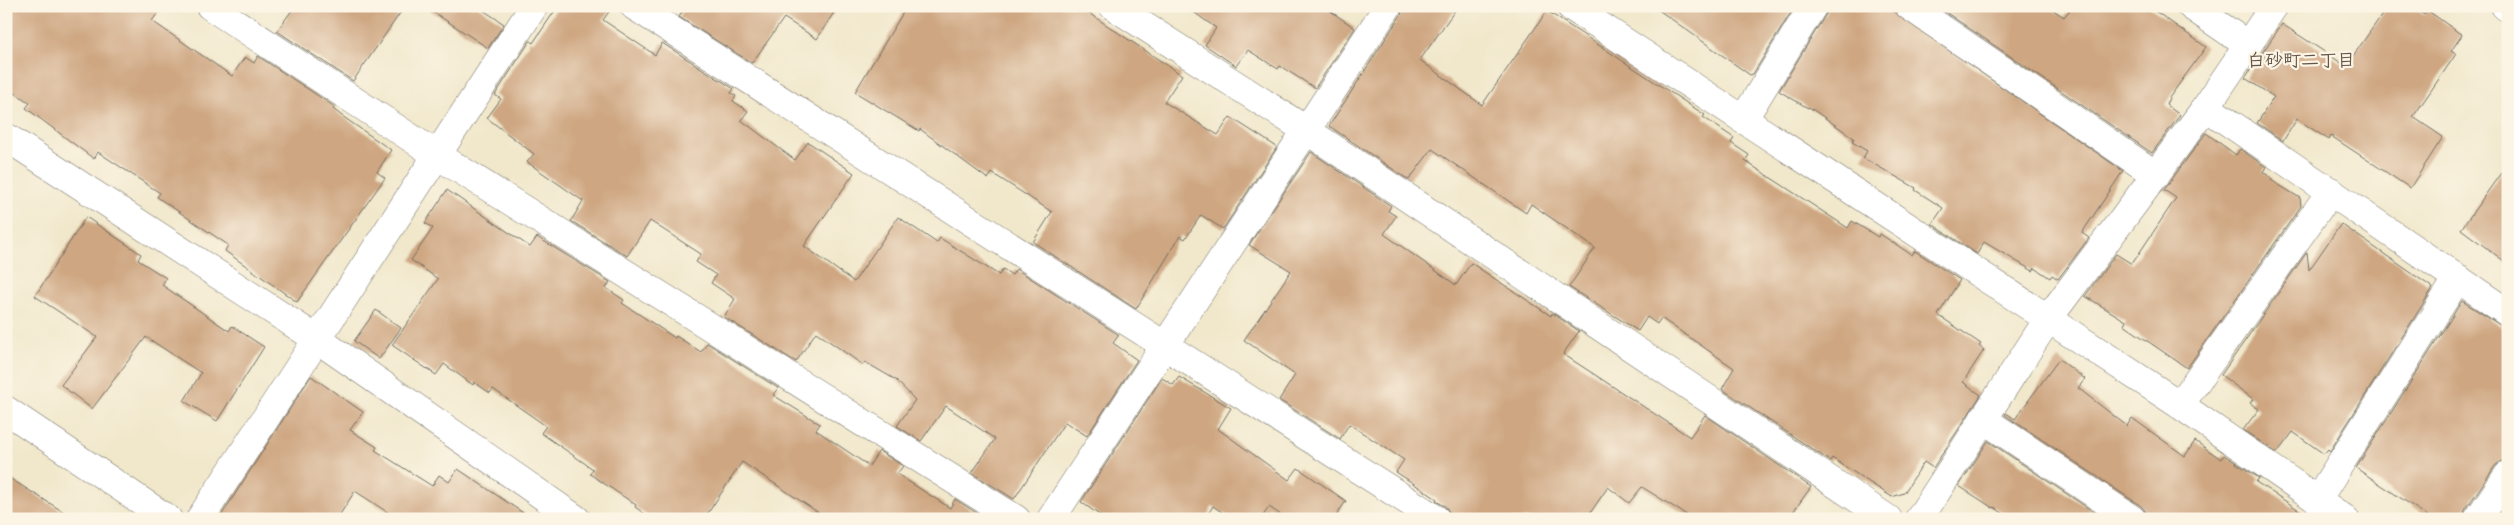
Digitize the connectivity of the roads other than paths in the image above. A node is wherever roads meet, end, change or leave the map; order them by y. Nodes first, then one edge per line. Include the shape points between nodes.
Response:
1 (210, 6) edge
2 (534, 6) edge
3 (634, 6) edge
4 (1113, 6) edge
5 (1388, 6) edge
6 (1570, 6) edge
7 (1813, 6) edge
8 (1909, 6) edge
9 (2191, 6) edge
10 (2274, 6) edge
11 (2248, 45) junction
12 (2206, 108) junction
13 (1743, 120) junction
14 (1306, 130) junction
15 (6, 137) edge
16 (437, 155) junction
17 (2156, 175) junction
18 (2331, 191) junction
19 (2458, 278) junction
20 (2508, 313) edge
21 (2048, 319) junction
22 (316, 339) junction
23 (1164, 346) junction
24 (2180, 405) junction
25 (6, 410) edge
26 (1983, 419) junction
27 (2508, 475) edge
28 (2317, 500) junction
29 (168, 519) edge
30 (200, 519) edge
31 (576, 519) edge
32 (1016, 519) edge
33 (1051, 519) edge
34 (1436, 519) edge
35 (1888, 519) edge
36 (1919, 519) edge
37 (2132, 519) edge
38 (2345, 519) edge
39 (2478, 519) edge

1 - 16 street
2 - 16 street
3 - 23 street
4 - 14 street
5 - 14 street
6 - 13 street
7 - 13 street
8 - 17 street
9 - 11 street
10 - 11 street
11 - 12 street
12 - 17 street
12 - 18 street
13 - 21 street
14 - 23 street
14 - 35 street
15 - 22 street
16 - 22 street
16 - 32 street
17 - 21 street
18 - 19 street
18 - 24 street
19 - 20 street
19 - 28 street
21 - 24 street
21 - 26 street
22 - 30 street
22 - 31 street
23 - 33 street
23 - 34 street
24 - 28 street
25 - 29 street
26 - 36 street
26 - 37 street
27 - 39 street
28 - 38 street

